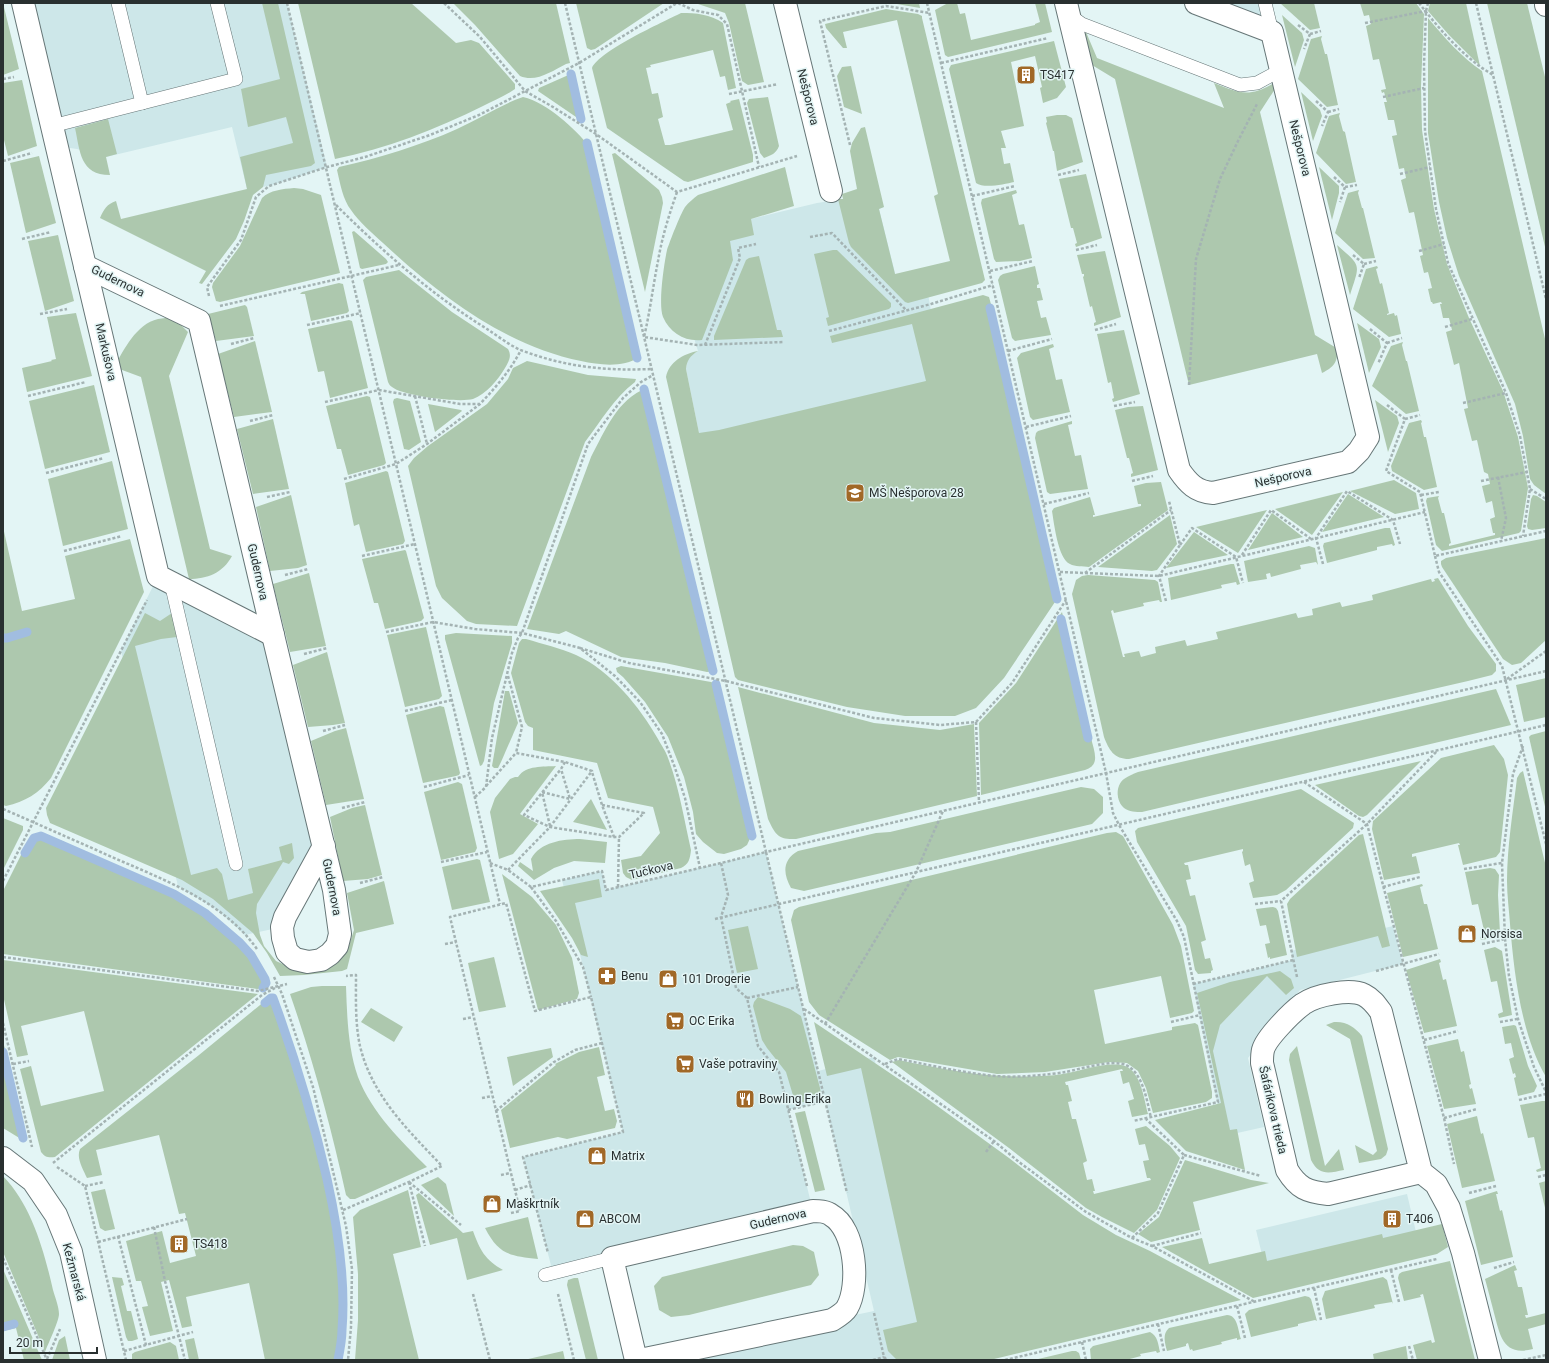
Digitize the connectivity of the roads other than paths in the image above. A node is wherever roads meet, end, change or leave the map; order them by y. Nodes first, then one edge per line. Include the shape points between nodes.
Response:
1 (23, 3) edge
2 (118, 3) edge
3 (217, 3) edge
4 (785, 3) edge
5 (1196, 3) edge
6 (1266, 3) edge
7 (1069, 17) edge
8 (1272, 32) junction
9 (1281, 70) junction
10 (142, 103) junction
11 (52, 126) junction
12 (831, 191) dead end
13 (86, 266) junction
14 (165, 580) junction
15 (272, 636) junction
16 (324, 846) junction
17 (236, 864) dead end
18 (3, 1158) edge
19 (1421, 1172) junction
20 (612, 1258) junction
21 (545, 1275) dead end
22 (95, 1360) edge
23 (636, 1360) edge
24 (640, 1360) edge
25 (1490, 1360) edge

1 - 11 street, Markušova
2 - 10 lane
3 - 10 lane via 236,78
4 - 12 street, Nešporova
5 - 8 street
6 - 8 lane
7 - 9 lane via 1240,85 1257,83
7 - 9 street, Nešporova via 1179,470 1190,485 1205,493 1212,494 1348,462 1368,437
8 - 9 street, Nešporova
10 - 11 lane
11 - 13 street, Markušova
13 - 14 street, Markušova via 147,529
13 - 15 street, Gudernova via 199,321
14 - 15 street
14 - 17 lane
15 - 16 street, Gudernova
16 - 16 street, Gudernova via 282,927 282,938 287,952 295,960 322,960 337,946 339,922
18 - 22 street, Kežmarská via 33,1181 56,1215 71,1252
19 - 19 street, Šafárikova trieda via 1381,1012 1373,1000 1364,994 1339,992 1303,1004 1274,1032 1262,1051 1262,1063 1287,1170 1304,1189 1313,1193 1328,1194
19 - 25 street via 1436,1184 1454,1221
20 - 21 lane
20 - 23 street
20 - 24 street, Gudernova via 813,1211 832,1215 846,1231 851,1246 855,1281 853,1296 846,1310 832,1320

